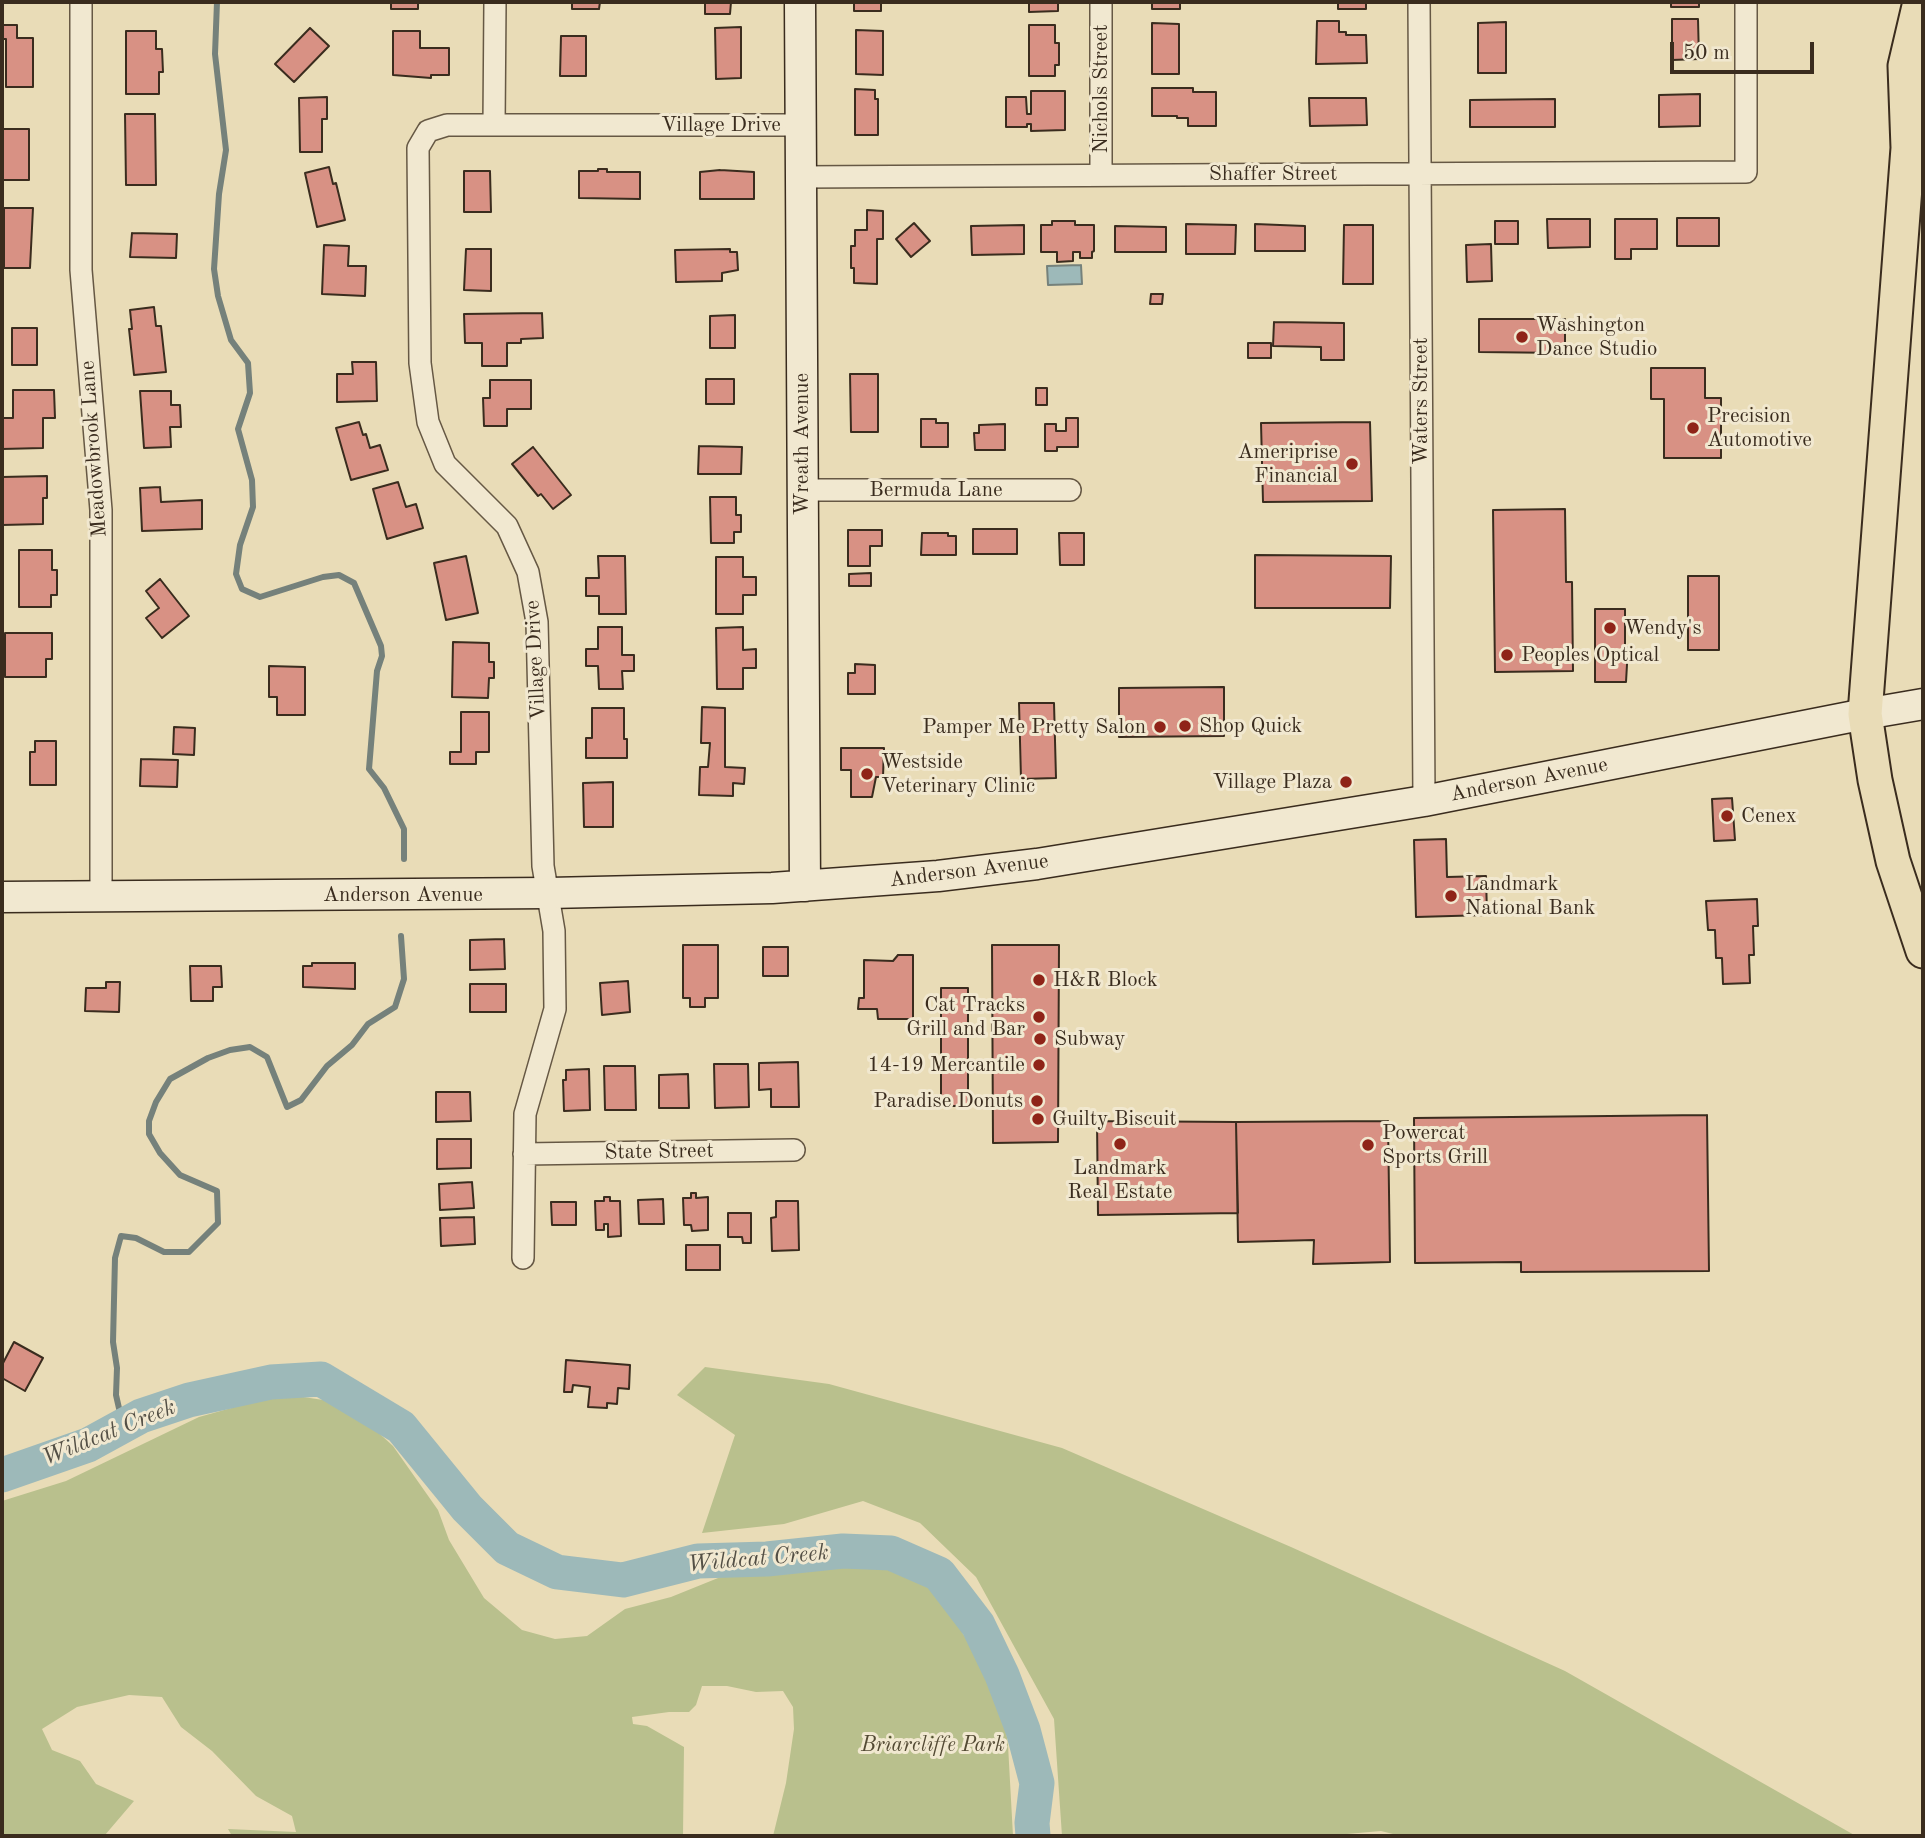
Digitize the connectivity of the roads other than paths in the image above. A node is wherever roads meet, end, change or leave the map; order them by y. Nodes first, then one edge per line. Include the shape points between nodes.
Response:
1 (81, 2) edge
2 (495, 2) edge
3 (800, 2) edge
4 (1101, 2) edge
5 (1419, 2) edge
6 (1746, 2) edge
7 (1920, 2) edge
8 (494, 125) junction
9 (800, 125) junction
10 (1420, 173) junction
11 (1101, 175) junction
12 (800, 177) junction
13 (1070, 490) dead end
14 (802, 491) junction
15 (1923, 704) edge
16 (1865, 713) junction
17 (1424, 801) junction
18 (805, 886) junction
19 (549, 894) junction
20 (2, 897) edge
21 (101, 897) junction
22 (1923, 951) edge
23 (794, 1150) dead end
24 (524, 1154) junction
25 (523, 1258) dead end

1 - 21 street, Meadowbrook Lane via 80,270 101,510
2 - 8 street
3 - 9 main road, Wreath Avenue
4 - 11 street, Nichols Street
5 - 10 street, Waters Street
6 - 10 street, Shaffer Street via 1746,172
7 - 16 main road via 1905,66 1908,148
8 - 9 street, Village Drive
8 - 19 street, Village Drive via 447,125 428,131 418,148 420,363 428,422 445,464 507,526 528,572 537,622 542,866
9 - 12 main road, Wreath Avenue
10 - 11 street, Shaffer Street
10 - 17 street, Waters Street
11 - 12 street, Shaffer Street
12 - 14 main road, Wreath Avenue
13 - 14 street, Bermuda Lane
14 - 18 main road, Wreath Avenue
15 - 16 main road, Anderson Avenue
16 - 17 main road, Anderson Avenue
16 - 22 main road via 1893,861
17 - 18 main road, Anderson Avenue via 1037,864
18 - 19 main road, Anderson Avenue
19 - 21 main road, Anderson Avenue
19 - 24 street, Village Drive via 555,1009 525,1114
20 - 21 main road, Anderson Avenue
23 - 24 street, State Street
24 - 25 street, Village Drive

